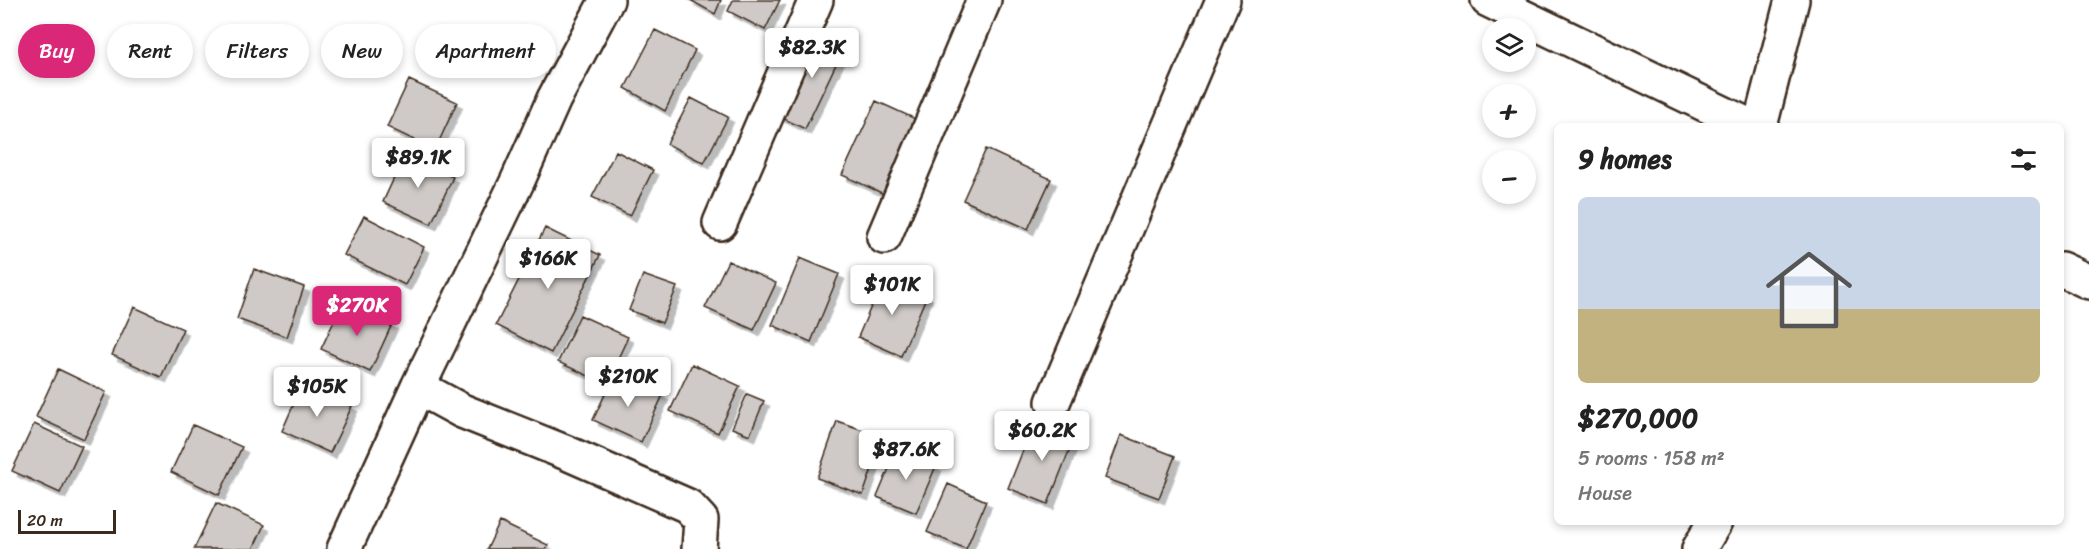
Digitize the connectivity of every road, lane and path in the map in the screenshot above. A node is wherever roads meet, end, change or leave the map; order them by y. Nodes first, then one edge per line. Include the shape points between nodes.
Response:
1 (607, 0) edge
2 (816, 0) edge
3 (984, 0) edge
4 (1223, 0) edge
5 (1488, 0) edge
6 (1792, 0) edge
7 (1744, 123) edge
8 (1761, 123) edge
9 (720, 223) dead end
10 (884, 237) dead end
11 (2064, 270) edge
12 (2089, 282) edge
13 (418, 387) junction
14 (1053, 402) dead end
15 (1713, 525) edge
16 (344, 549) edge
17 (699, 549) edge
18 (1698, 549) edge

1 - 13 street via 554,99
2 - 9 street
3 - 10 street
4 - 14 street
5 - 7 street
6 - 8 street
11 - 12 street
13 - 16 street
13 - 17 street via 462,411 688,506 701,520
15 - 18 street

